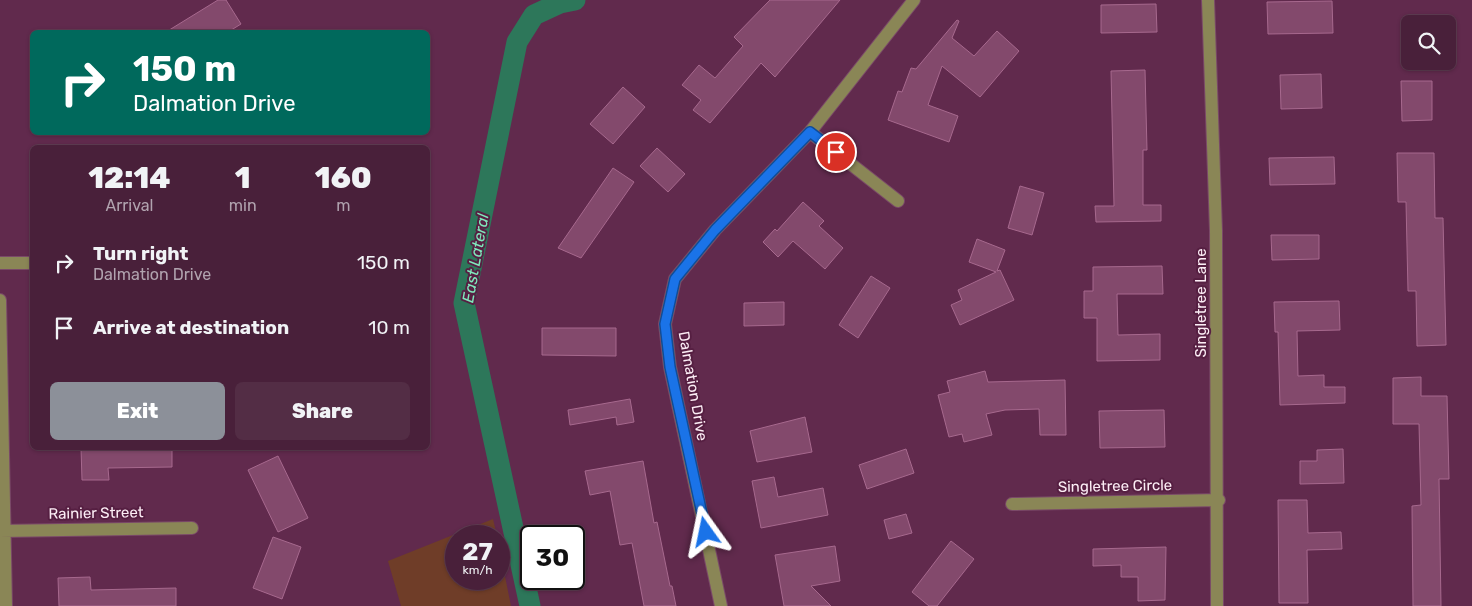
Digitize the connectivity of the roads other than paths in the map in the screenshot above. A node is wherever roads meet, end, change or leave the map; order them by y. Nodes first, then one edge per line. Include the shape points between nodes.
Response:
1 (914, 0) edge
2 (1208, 0) edge
3 (810, 132) junction
4 (898, 201) dead end
5 (0, 263) edge
6 (30, 263) edge
7 (0, 300) edge
8 (1218, 500) junction
9 (1012, 504) dead end
10 (192, 528) dead end
11 (3, 530) edge
12 (6, 606) edge
13 (721, 606) edge
14 (1217, 606) edge

1 - 3 street, Dalmation Drive
2 - 8 street, Singletree Lane via 1216,231
3 - 4 street
3 - 13 street, Dalmation Drive via 715,230 675,279 665,324 670,367
5 - 6 street
7 - 11 street
8 - 9 street, Singletree Circle
8 - 14 street, Singletree Lane
10 - 11 street, Rainier Street
11 - 12 street

